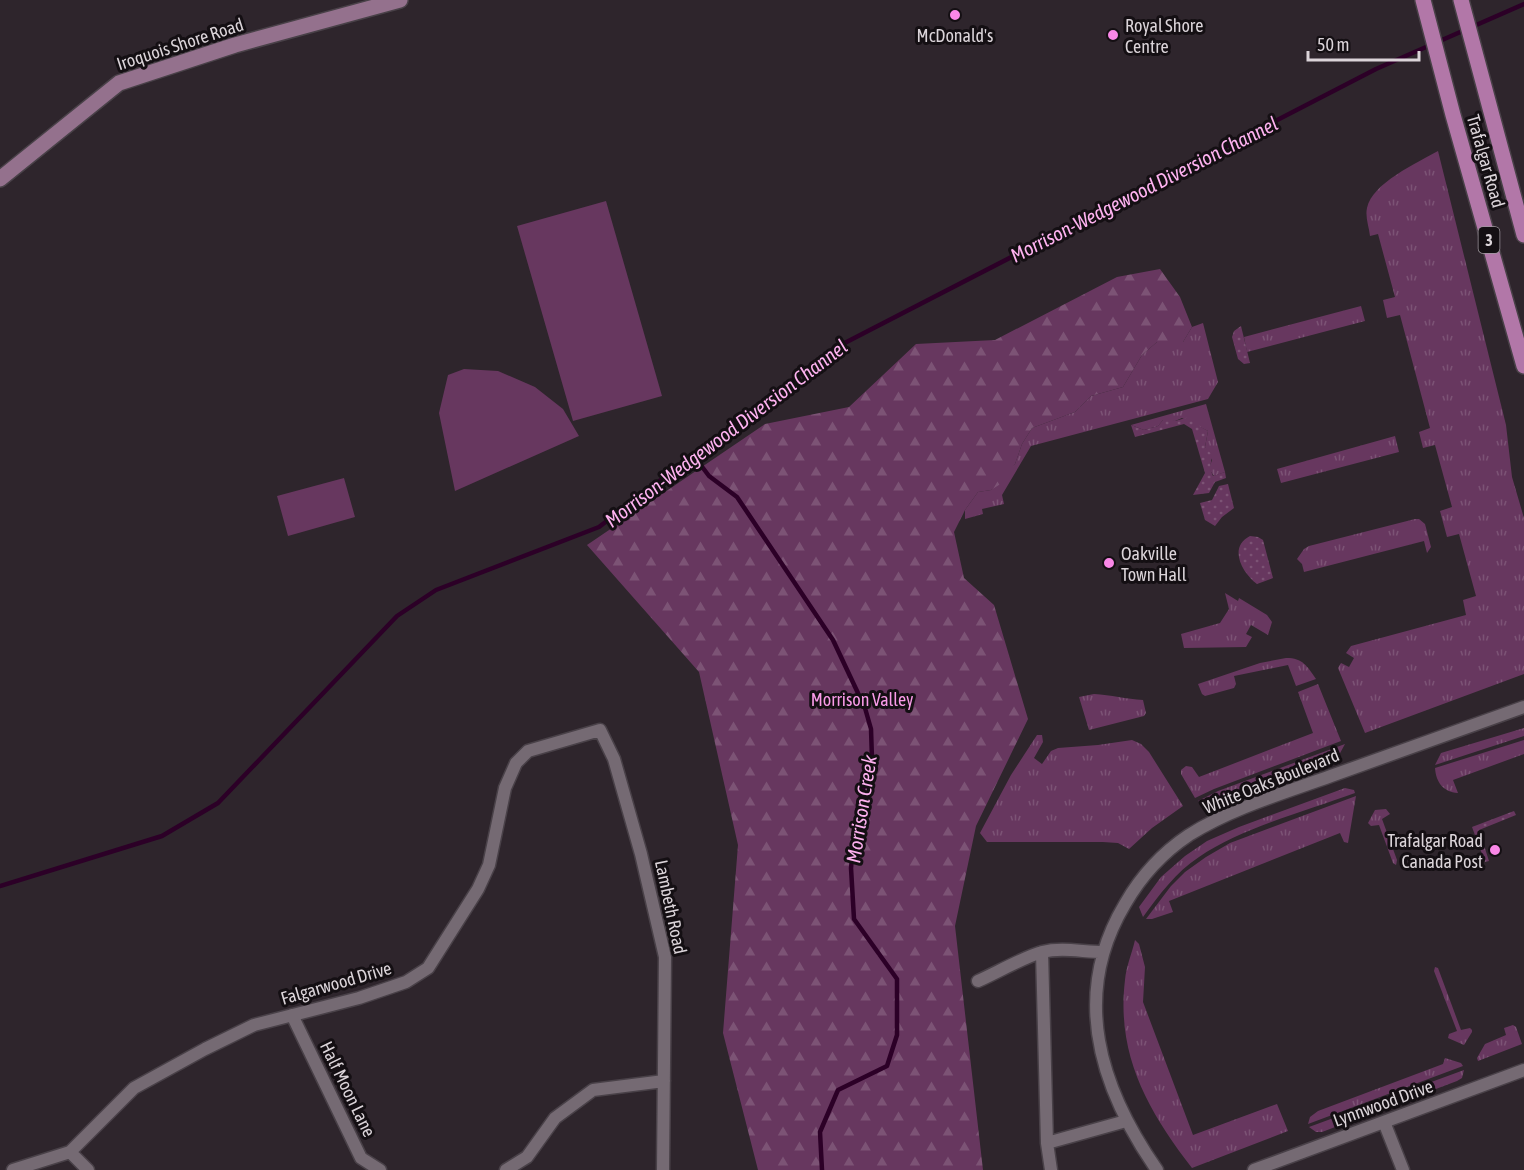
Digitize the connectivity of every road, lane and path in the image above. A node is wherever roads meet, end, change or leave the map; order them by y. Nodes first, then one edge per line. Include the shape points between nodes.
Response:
1 (400, 0) edge
2 (1423, 0) edge
3 (1461, 0) edge
4 (0, 179) edge
5 (1524, 235) edge
6 (1524, 366) edge
7 (1524, 707) edge
8 (600, 730) joint
9 (1042, 952) junction
10 (1103, 952) junction
11 (978, 981) dead end
12 (292, 1015) junction
13 (1524, 1070) edge
14 (664, 1081) junction
15 (1126, 1121) junction
16 (1384, 1122) junction
17 (1047, 1143) junction
18 (70, 1152) junction
19 (13, 1170) edge
20 (88, 1170) edge
21 (380, 1170) edge
22 (506, 1170) edge
23 (663, 1170) edge
24 (1051, 1170) edge
25 (1157, 1170) edge
26 (1254, 1170) edge
27 (1403, 1170) edge

1 - 4 main road, Iroquois Shore Road via 235,45 118,83
2 - 6 main road, Trafalgar Road / 3
3 - 5 main road, Trafalgar Road / 3
7 - 10 street, White Oaks Boulevard via 1248,806 1188,836 1146,871 1117,917
8 - 12 street, Falgarwood Drive via 528,751 516,762 505,788 489,866 428,968 406,982
8 - 14 street, Lambeth Road via 614,759 665,957
9 - 10 street
9 - 11 street
9 - 17 street
10 - 15 street, White Oaks Boulevard via 1096,990 1098,1044
12 - 18 street, Falgarwood Drive via 254,1025 134,1088
12 - 21 street, Half Moon Lane via 361,1158
13 - 16 street, Lynnwood Drive
14 - 22 street via 593,1090 555,1119 527,1158
14 - 23 street, Lambeth Road
15 - 17 street
15 - 25 street, White Oaks Boulevard
16 - 26 street, Lynnwood Drive
16 - 27 street
17 - 24 street
18 - 19 street, Falgarwood Drive
18 - 20 street

